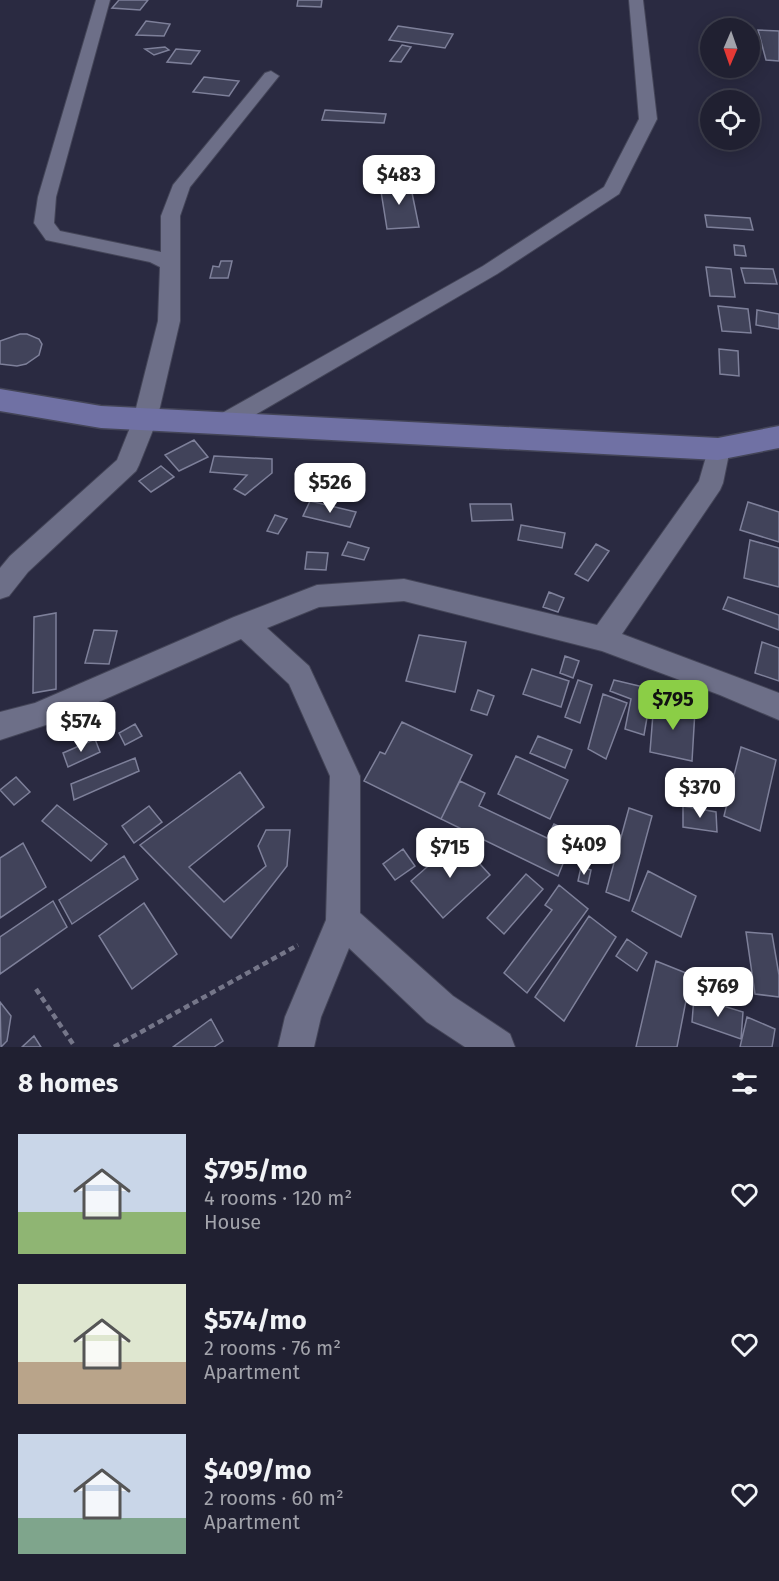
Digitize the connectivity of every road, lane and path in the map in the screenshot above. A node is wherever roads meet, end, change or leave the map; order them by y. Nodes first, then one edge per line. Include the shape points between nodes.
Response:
1 (103, 0) edge
2 (636, 0) edge
3 (271, 76) dead end
4 (170, 265) junction
5 (0, 400) edge
6 (101, 417) junction
7 (145, 420) junction
8 (223, 423) junction
9 (0, 424) edge
10 (779, 437) edge
11 (718, 449) junction
12 (0, 588) edge
13 (244, 625) junction
14 (603, 639) junction
15 (779, 707) edge
16 (0, 726) edge
17 (343, 920) junction
18 (36, 989) dead end
19 (75, 1047) edge
20 (114, 1047) edge
21 (296, 1047) edge
22 (497, 1047) edge

1 - 4 street via 47,197 44,223 53,236 150,256
2 - 8 street via 648,118 612,190 490,270
3 - 4 street via 175,197 169,216
4 - 7 street via 169,321
5 - 6 main road
6 - 7 main road
6 - 9 main road
7 - 8 main road
7 - 12 street via 127,465 19,564
8 - 11 main road
10 - 11 main road
11 - 14 street via 711,483
13 - 14 street via 317,596 404,590
13 - 16 street via 39,715
13 - 17 street via 299,675 345,776
14 - 15 street
17 - 20 path
17 - 21 street via 303,1017
17 - 22 street via 440,1009
18 - 19 path

